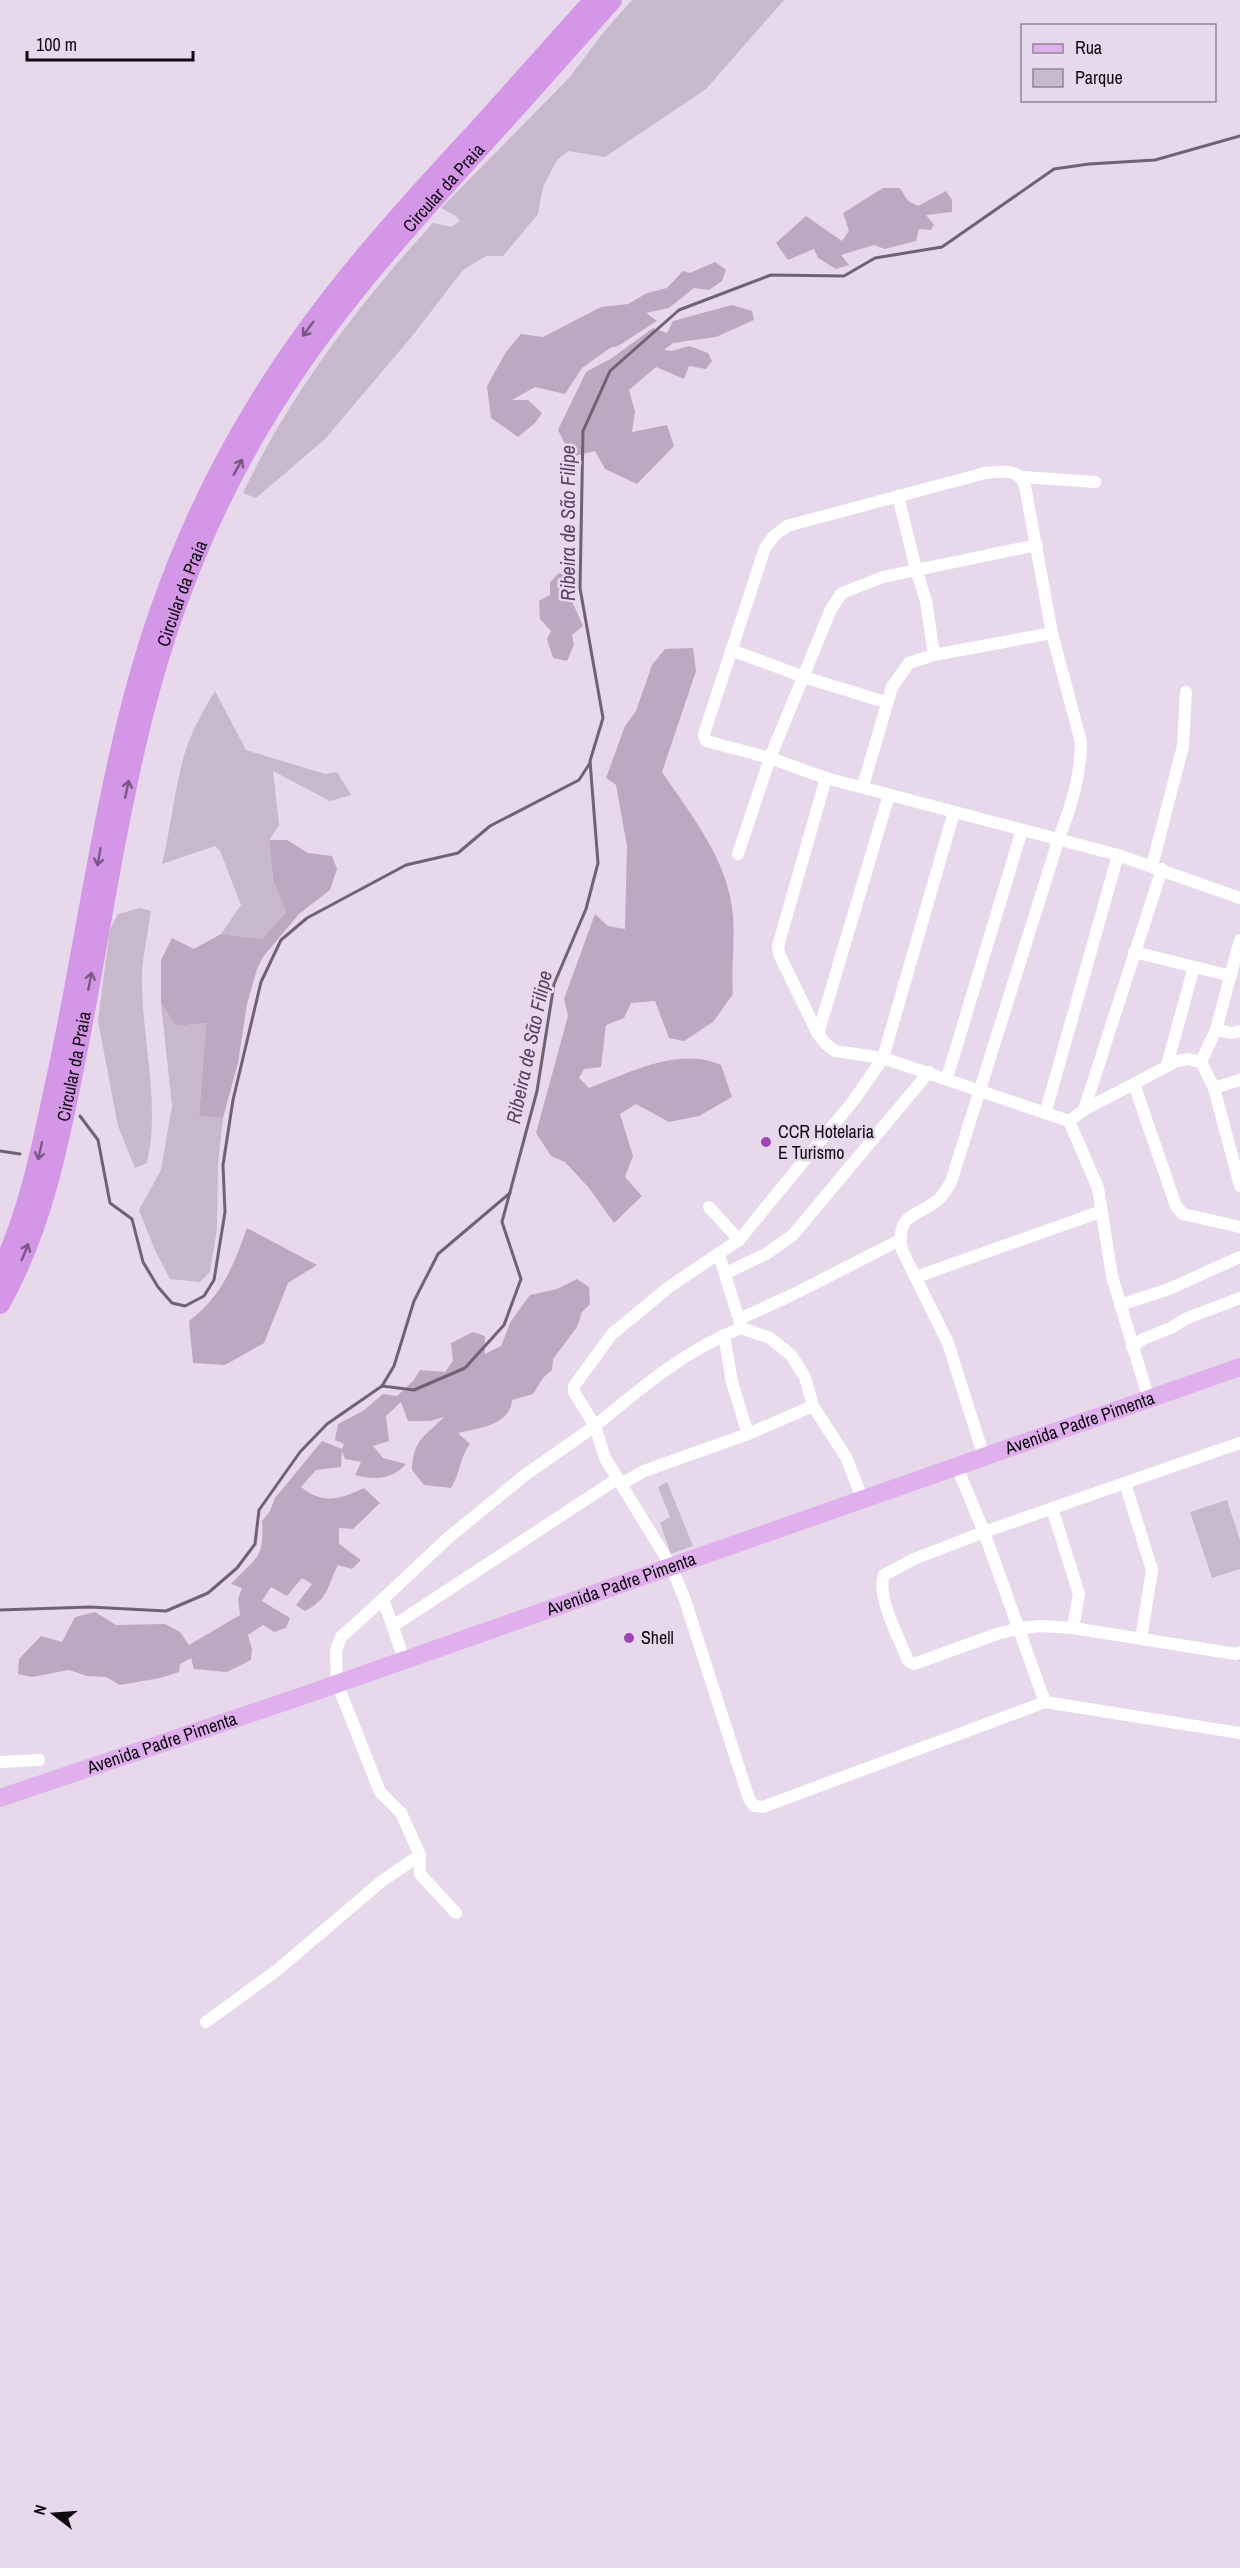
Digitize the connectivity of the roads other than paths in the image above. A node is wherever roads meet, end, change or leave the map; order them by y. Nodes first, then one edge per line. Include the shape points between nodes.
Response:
1 (594, 0) edge
2 (612, 0) edge
3 (1023, 477) junction
4 (1095, 482) dead end
5 (898, 496) junction
6 (1036, 545) junction
7 (915, 569) junction
8 (1052, 633) junction
9 (731, 650) junction
10 (934, 655) junction
11 (804, 677) junction
12 (1186, 692) dead end
13 (885, 702) junction
14 (770, 758) junction
15 (826, 778) junction
16 (863, 786) junction
17 (889, 795) junction
18 (954, 812) junction
19 (1022, 830) junction
20 (1059, 838) junction
21 (738, 854) dead end
22 (1118, 855) junction
23 (1157, 868) junction
24 (1240, 898) edge
25 (1240, 940) edge
26 (1134, 952) junction
27 (1194, 967) junction
28 (1231, 976) junction
29 (1216, 1030) junction
30 (1240, 1031) edge
31 (818, 1034) junction
32 (884, 1058) junction
33 (1201, 1062) junction
34 (1167, 1065) junction
35 (929, 1072) junction
36 (947, 1078) junction
37 (1240, 1080) edge
38 (1134, 1084) junction
39 (1214, 1088) junction
40 (980, 1089) junction
41 (1084, 1110) junction
42 (1046, 1111) junction
43 (1069, 1121) junction
44 (1240, 1186) edge
45 (709, 1207) dead end
46 (1102, 1211) junction
47 (1240, 1227) edge
48 (739, 1240) junction
49 (900, 1240) junction
50 (719, 1255) junction
51 (1240, 1257) edge
52 (0, 1273) edge
53 (726, 1273) junction
54 (916, 1277) junction
55 (1240, 1298) edge
56 (0, 1304) edge
57 (1119, 1305) junction
58 (740, 1323) junction
59 (724, 1335) junction
60 (1132, 1347) junction
61 (1240, 1367) edge
62 (1149, 1400) junction
63 (813, 1406) junction
64 (595, 1426) junction
65 (748, 1434) junction
66 (1240, 1443) edge
67 (984, 1457) junction
68 (957, 1467) junction
69 (619, 1482) junction
70 (1125, 1483) junction
71 (863, 1500) junction
72 (1053, 1508) junction
73 (984, 1532) junction
74 (671, 1566) junction
75 (383, 1599) junction
76 (393, 1626) junction
77 (1020, 1628) junction
78 (1073, 1628) junction
79 (1141, 1639) junction
80 (1240, 1652) edge
81 (404, 1659) junction
82 (338, 1683) junction
83 (1045, 1702) junction
84 (1240, 1733) edge
85 (39, 1760) dead end
86 (0, 1762) edge
87 (0, 1798) edge
88 (420, 1855) junction
89 (456, 1913) dead end
90 (206, 2022) dead end

1 -> 52 highway, Circular da Praia via 419,192 327,303 257,404 200,512 163,601 134,693 41,1148 20,1225
56 -> 2 highway, Circular da Praia via 26,1250 53,1162 150,691 187,579 225,491 284,388 339,310 448,181
3 - 4 street
3 - 5 street via 1009,471 985,473
3 - 6 street
5 - 7 street
5 - 9 street via 787,526 774,536 765,548
6 - 7 street
6 - 8 street
7 - 10 street via 926,602
7 - 11 street via 842,593 831,609
8 - 10 street
8 - 20 street via 1081,742 1073,802
9 - 11 street
9 - 14 street via 704,738
10 - 13 street via 909,663
11 - 13 street
11 - 14 street
12 - 23 street via 1183,746
13 - 16 street
14 - 15 street
14 - 21 street
15 - 16 street
15 - 31 street via 778,946
16 - 17 street
17 - 18 street
17 - 31 street
18 - 19 street
18 - 32 street
19 - 20 street
19 - 36 street
20 - 22 street
20 - 40 street
22 - 23 street
22 - 42 street
23 - 24 street
23 - 26 street
25 - 28 street
26 - 27 street
26 - 41 street
27 - 28 street
27 - 34 street
28 - 29 street
29 - 30 street
29 - 33 street
31 - 32 street via 835,1051
32 - 35 street
32 - 48 street
33 - 34 street via 1188,1059
33 - 39 street
34 - 38 street
35 - 36 street
35 - 53 street via 793,1234 766,1254
36 - 40 street
37 - 39 street
38 - 41 street
38 - 47 street via 1176,1206 1184,1214
39 - 44 street
40 - 42 street
40 - 49 street via 951,1182 939,1199 910,1215
41 - 43 street
42 - 43 street
43 - 46 street via 1098,1188
45 - 48 street
46 - 54 street
46 - 57 street
48 - 50 street
49 - 54 street
49 - 58 street
50 - 53 street
50 - 64 street via 669,1287 612,1334 577,1380 574,1392
51 - 57 street via 1169,1289
53 - 58 street
54 - 67 street via 948,1342
55 - 60 street via 1185,1319
57 - 60 street
58 - 59 street
58 - 63 street via 770,1338 791,1355 805,1377
59 - 64 street via 690,1351
59 - 65 street via 732,1383
60 - 62 street
61 - 62 main road, Avenida Padre Pimenta
62 - 67 main road, Avenida Padre Pimenta
63 - 65 street
63 - 71 street via 846,1457
64 - 69 street via 605,1458
64 - 75 street via 525,1475 448,1538
65 - 69 street
66 - 70 street
67 - 68 main road, Avenida Padre Pimenta
68 - 71 main road, Avenida Padre Pimenta
68 - 73 street
69 - 74 street
69 - 76 street
70 - 72 street
70 - 79 street via 1152,1570
71 - 74 main road, Avenida Padre Pimenta
72 - 73 street
72 - 78 street via 1079,1594
73 - 77 street
73 - 77 street via 884,1575 881,1584 891,1617 908,1661 914,1664
74 - 81 main road, Avenida Padre Pimenta
74 - 83 street via 754,1806 763,1807
75 - 76 street
75 - 82 street via 341,1637 336,1651
76 - 81 street
77 - 78 street
77 - 83 street
78 - 79 street
79 - 80 street
81 - 82 main road, Avenida Padre Pimenta
82 - 87 main road, Avenida Padre Pimenta
82 - 88 street via 380,1792 401,1814
83 - 84 street
85 - 86 street
88 - 89 street via 420,1874
88 - 90 street

